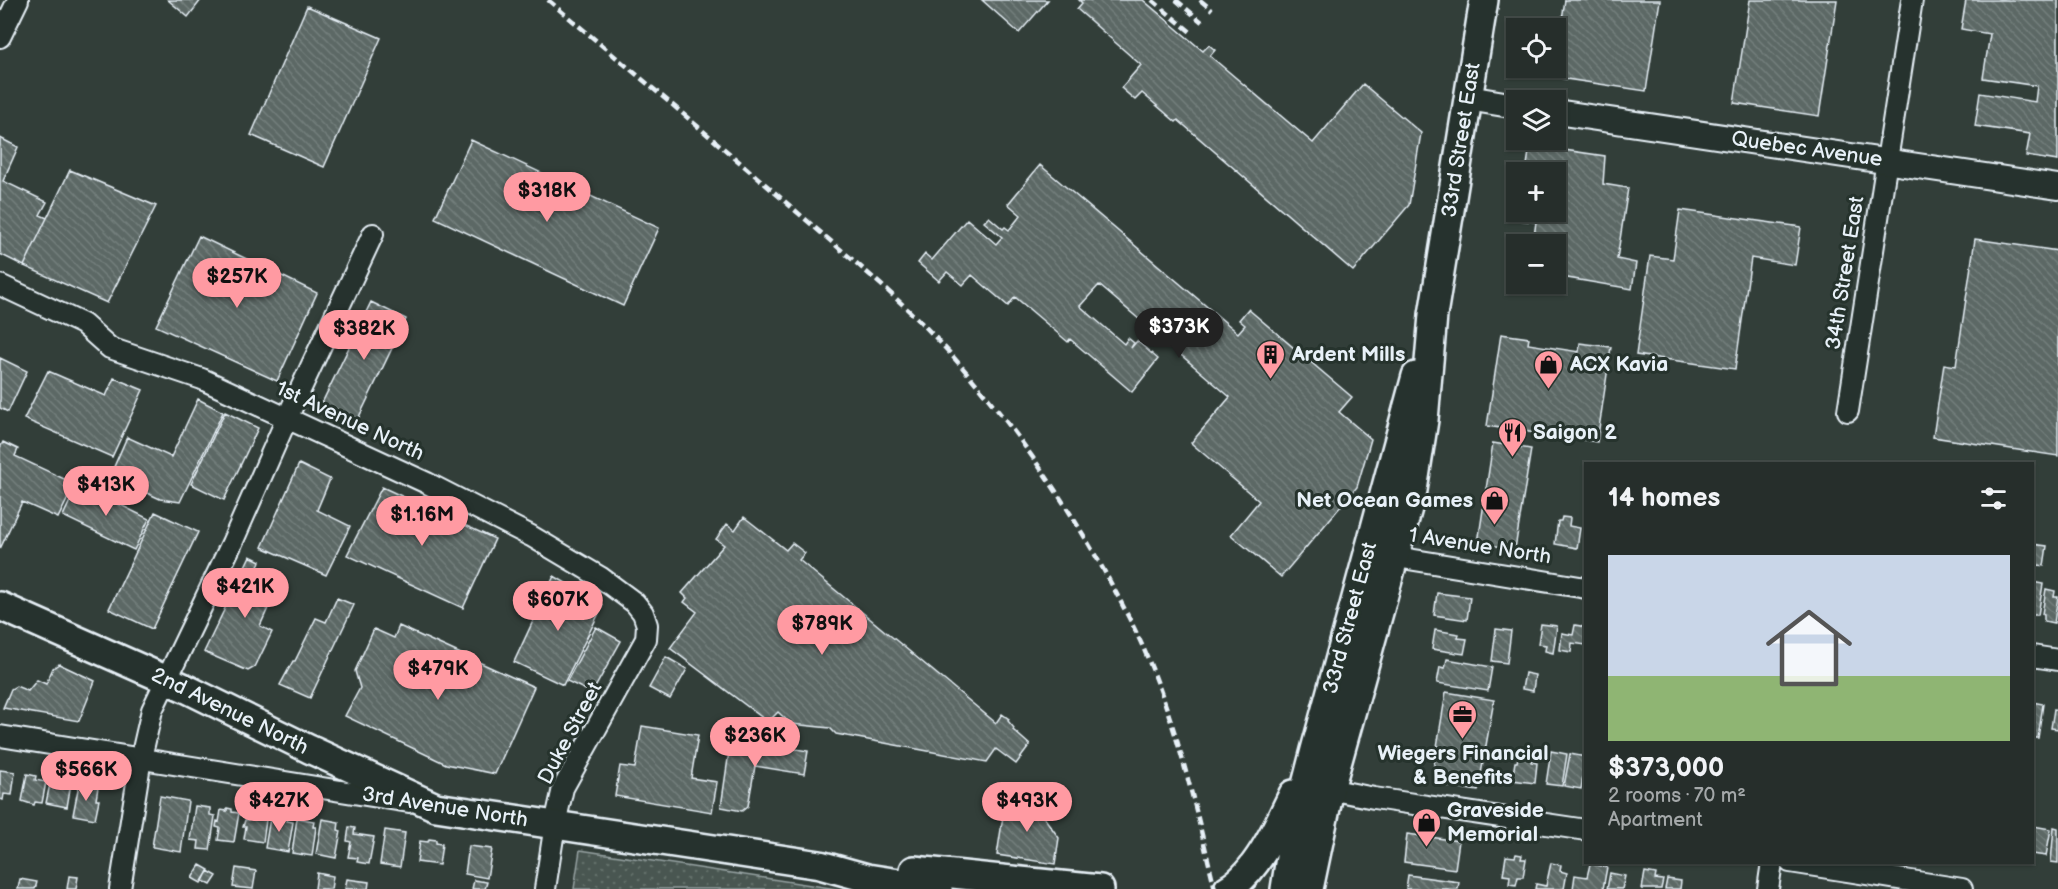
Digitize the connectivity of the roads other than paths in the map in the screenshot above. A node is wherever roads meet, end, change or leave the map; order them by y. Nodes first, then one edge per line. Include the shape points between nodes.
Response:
1 (18, 0) edge
2 (1484, 0) edge
3 (1912, 0) edge
4 (0, 37) edge
5 (1468, 98) junction
6 (1506, 104) edge
7 (1566, 113) edge
8 (1887, 161) junction
9 (2058, 187) edge
10 (373, 234) dead end
11 (0, 285) edge
12 (1433, 315) junction
13 (1848, 411) dead end
14 (287, 418) junction
15 (1367, 552) junction
16 (1395, 557) junction
17 (0, 585) edge
18 (1584, 588) edge
19 (0, 606) edge
20 (646, 639) joint
21 (2034, 656) edge
22 (122, 660) junction
23 (2058, 660) edge
24 (165, 680) junction
25 (0, 736) edge
26 (1315, 750) junction
27 (141, 758) junction
28 (1318, 786) junction
29 (436, 807) junction
30 (555, 824) junction
31 (1584, 830) edge
32 (1772, 864) edge
33 (1803, 864) edge
34 (820, 865) junction
35 (1311, 887) edge
36 (120, 889) edge
37 (545, 889) edge
38 (938, 889) edge
39 (1100, 889) edge
40 (1228, 889) edge
41 (1285, 889) edge
42 (1768, 889) edge
43 (1962, 889) edge

1 - 4 street
2 - 5 main road, 33rd Street East
3 - 8 street, 34th Street East
5 - 6 street
5 - 12 main road, 33rd Street East
7 - 8 street, Quebec Avenue
8 - 9 street, Quebec Avenue
8 - 13 street, 34th Street East
10 - 14 street
11 - 14 street, 1st Avenue North via 83,324 110,348 202,379
12 - 15 main road, 33rd Street East
12 - 16 main road, 33rd Street East via 1424,420 1413,490
14 - 20 street, 1st Avenue North via 427,483 571,559 635,603 647,625
14 - 24 street
15 - 16 street, 1 Avenue North
15 - 26 main road, 33rd Street East
16 - 18 street, 1 Avenue North
16 - 28 main road, 33rd Street East
17 - 22 main road, 2nd Avenue North
19 - 22 main road, 2nd Avenue North
20 - 30 street, Duke Street via 563,788
21 - 23 street
22 - 24 main road, 2nd Avenue North
24 - 27 street via 152,710
24 - 29 main road, 2nd Avenue North
25 - 27 street, 3rd Avenue North
26 - 28 main road, 33rd Street East
26 - 40 main road via 1271,837 1247,873
27 - 29 street, 3rd Avenue North
27 - 36 street
28 - 31 street
28 - 35 main road, 33rd Street East
28 - 41 main road, 33rd Street East via 1295,827
29 - 30 main road, 3rd Avenue North
30 - 34 main road, 3rd Avenue North
30 - 37 street, Duke Street
32 - 42 street
33 - 43 street
34 - 38 main road, 3rd Avenue North via 867,878
34 - 39 main road, 3rd Avenue North via 870,864

